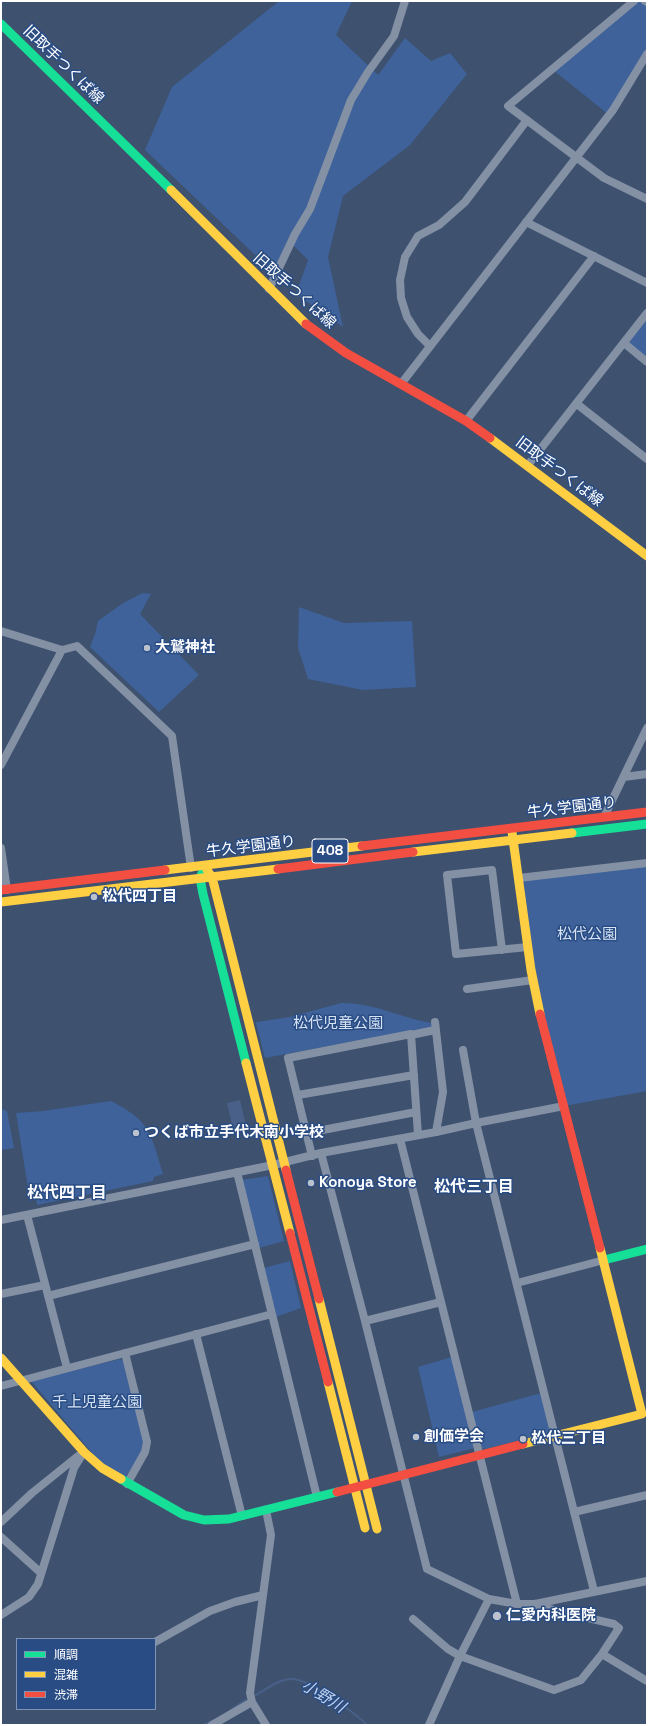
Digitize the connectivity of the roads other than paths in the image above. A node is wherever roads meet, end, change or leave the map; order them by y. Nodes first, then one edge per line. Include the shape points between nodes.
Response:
1 (406, 1) edge
2 (634, 1) edge
3 (1, 24) edge
4 (647, 54) edge
5 (527, 120) junction
6 (576, 158) junction
7 (647, 199) edge
8 (526, 222) junction
9 (594, 256) junction
10 (647, 282) edge
11 (269, 289) junction
12 (647, 313) edge
13 (624, 343) junction
14 (430, 346) junction
15 (647, 362) edge
16 (401, 384) junction
17 (577, 404) junction
18 (466, 421) junction
19 (647, 459) edge
20 (528, 466) junction
21 (647, 556) edge
22 (1, 631) edge
23 (62, 650) junction
24 (647, 728) edge
25 (1, 765) edge
26 (647, 774) edge
27 (624, 777) junction
28 (647, 812) edge
29 (604, 817) junction
30 (647, 824) edge
31 (512, 829) junction
32 (514, 840) junction
33 (1, 848) edge
34 (647, 863) edge
35 (205, 866) junction
36 (191, 868) junction
37 (212, 877) junction
38 (200, 878) junction
39 (519, 878) junction
40 (4, 890) edge
41 (1, 902) edge
42 (528, 948) junction
43 (502, 950) junction
44 (533, 980) junction
45 (467, 989) dead end
46 (411, 1035) junction
47 (463, 1050) dead end
48 (414, 1075) junction
49 (298, 1095) junction
50 (564, 1106) junction
51 (416, 1112) junction
52 (476, 1123) junction
53 (436, 1132) junction
54 (307, 1133) junction
55 (418, 1135) junction
56 (400, 1139) junction
57 (321, 1153) junction
58 (312, 1156) junction
59 (284, 1163) junction
60 (273, 1165) junction
61 (237, 1172) junction
62 (27, 1215) junction
63 (1, 1220) edge
64 (255, 1244) junction
65 (647, 1249) edge
66 (604, 1260) junction
67 (516, 1283) junction
68 (45, 1285) junction
69 (1, 1294) edge
70 (48, 1296) junction
71 (441, 1302) junction
72 (272, 1314) junction
73 (365, 1321) junction
74 (196, 1334) junction
75 (125, 1353) junction
76 (1, 1358) edge
77 (67, 1368) junction
78 (21, 1380) junction
79 (1, 1386) edge
80 (645, 1413) edge
81 (555, 1436) junction
82 (84, 1452) junction
83 (479, 1456) junction
84 (403, 1475) junction
85 (127, 1484) junction
86 (366, 1485) junction
87 (355, 1488) junction
88 (647, 1494) edge
89 (317, 1497) junction
90 (266, 1510) junction
91 (574, 1512) junction
92 (242, 1516) junction
93 (1, 1522) edge
94 (365, 1528) dead end
95 (377, 1529) dead end
96 (1, 1537) edge
97 (41, 1573) junction
98 (647, 1581) edge
99 (594, 1591) junction
100 (263, 1595) junction
101 (489, 1599) junction
102 (517, 1604) junction
103 (535, 1604) junction
104 (1, 1615) edge
105 (413, 1619) dead end
106 (156, 1641) edge
107 (602, 1654) junction
108 (460, 1656) junction
109 (647, 1681) edge
110 (252, 1702) junction
111 (212, 1725) edge
112 (266, 1725) edge
113 (429, 1725) edge

1 - 11 street via 394,36 351,100 312,203
2 - 5 street via 508,106
3 - 11 main road, 旧取手つくば線
4 - 6 street via 613,110
5 - 6 street
5 - 14 street via 464,202 439,225 418,236 405,257 400,280 403,304 407,317
6 - 7 street via 604,178
6 - 8 street
8 - 9 street
8 - 14 street
9 - 10 street
9 - 18 street
11 - 16 main road, 旧取手つくば線 via 312,329 346,353
12 - 13 street
13 - 15 street
13 - 17 street
14 - 16 street
16 - 18 main road, 旧取手つくば線
17 - 19 street
17 - 20 street
18 - 20 main road, 旧取手つくば線
20 - 21 main road, 旧取手つくば線
22 - 23 street
23 - 25 street
23 - 36 street via 77,646 172,736
24 - 27 street
26 - 27 street
27 - 29 street
28 - 29 main road, 牛久学園通り / 408
29 - 31 main road, 牛久学園通り / 408
30 - 32 main road, 牛久学園通り / 408
31 - 32 main road
31 - 35 main road, 牛久学園通り / 408
32 - 37 main road, 牛久学園通り / 408
32 - 39 main road
33 - 40 street
34 - 39 street
35 - 36 main road, 牛久学園通り / 408
35 - 37 main road
35 - 38 main road
36 - 40 main road, 牛久学園通り / 408
37 - 38 main road, 牛久学園通り / 408
37 - 59 main road
38 - 41 main road, 牛久学園通り / 408
38 - 60 main road
39 - 42 main road
42 - 43 street
42 - 44 main road
43 - 43 street via 456,954 447,875 492,870
44 - 45 street
44 - 50 main road
46 - 48 street
46 - 49 street via 288,1058
46 - 53 street via 435,1026 443,1092
47 - 52 street
48 - 49 street
48 - 51 street
49 - 54 street
50 - 52 street
50 - 66 main road
51 - 54 street
51 - 55 street
52 - 53 street
52 - 67 street
53 - 55 street
54 - 58 street
55 - 56 street
56 - 57 street
56 - 71 street
57 - 58 street
57 - 73 street
58 - 59 street
59 - 60 street
59 - 86 main road
60 - 61 street
60 - 87 main road
61 - 62 street
61 - 64 street
62 - 63 street
62 - 68 street
64 - 70 street
64 - 72 street
65 - 66 main road
66 - 67 street
66 - 80 main road
67 - 81 street
68 - 69 street
68 - 70 street
70 - 77 street
71 - 73 street
71 - 83 street
72 - 74 street
72 - 89 street
73 - 84 street
74 - 75 street
74 - 92 street
75 - 77 street
75 - 85 street via 146,1442 145,1452
76 - 78 main road
77 - 78 street
78 - 79 street
78 - 82 main road
80 - 81 main road
81 - 83 main road
81 - 91 street
82 - 85 main road via 102,1468
82 - 93 street via 32,1493
82 - 97 street via 74,1468
83 - 84 main road
83 - 102 street
84 - 86 main road
84 - 101 street via 428,1569
85 - 92 main road via 193,1518 215,1520
86 - 87 main road
86 - 95 main road
87 - 89 main road
87 - 94 main road
88 - 91 street
89 - 90 main road
90 - 92 main road
90 - 100 street via 272,1535
91 - 99 street
96 - 97 street
97 - 104 street via 38,1584 29,1597
98 - 99 street
99 - 103 street
100 - 106 street via 210,1611
100 - 110 street via 250,1693
101 - 102 street
101 - 108 street
102 - 103 street
103 - 107 street via 614,1624 619,1628
105 - 108 street
107 - 108 street via 581,1680 554,1690
107 - 109 street
108 - 113 street
110 - 111 street
110 - 112 street

